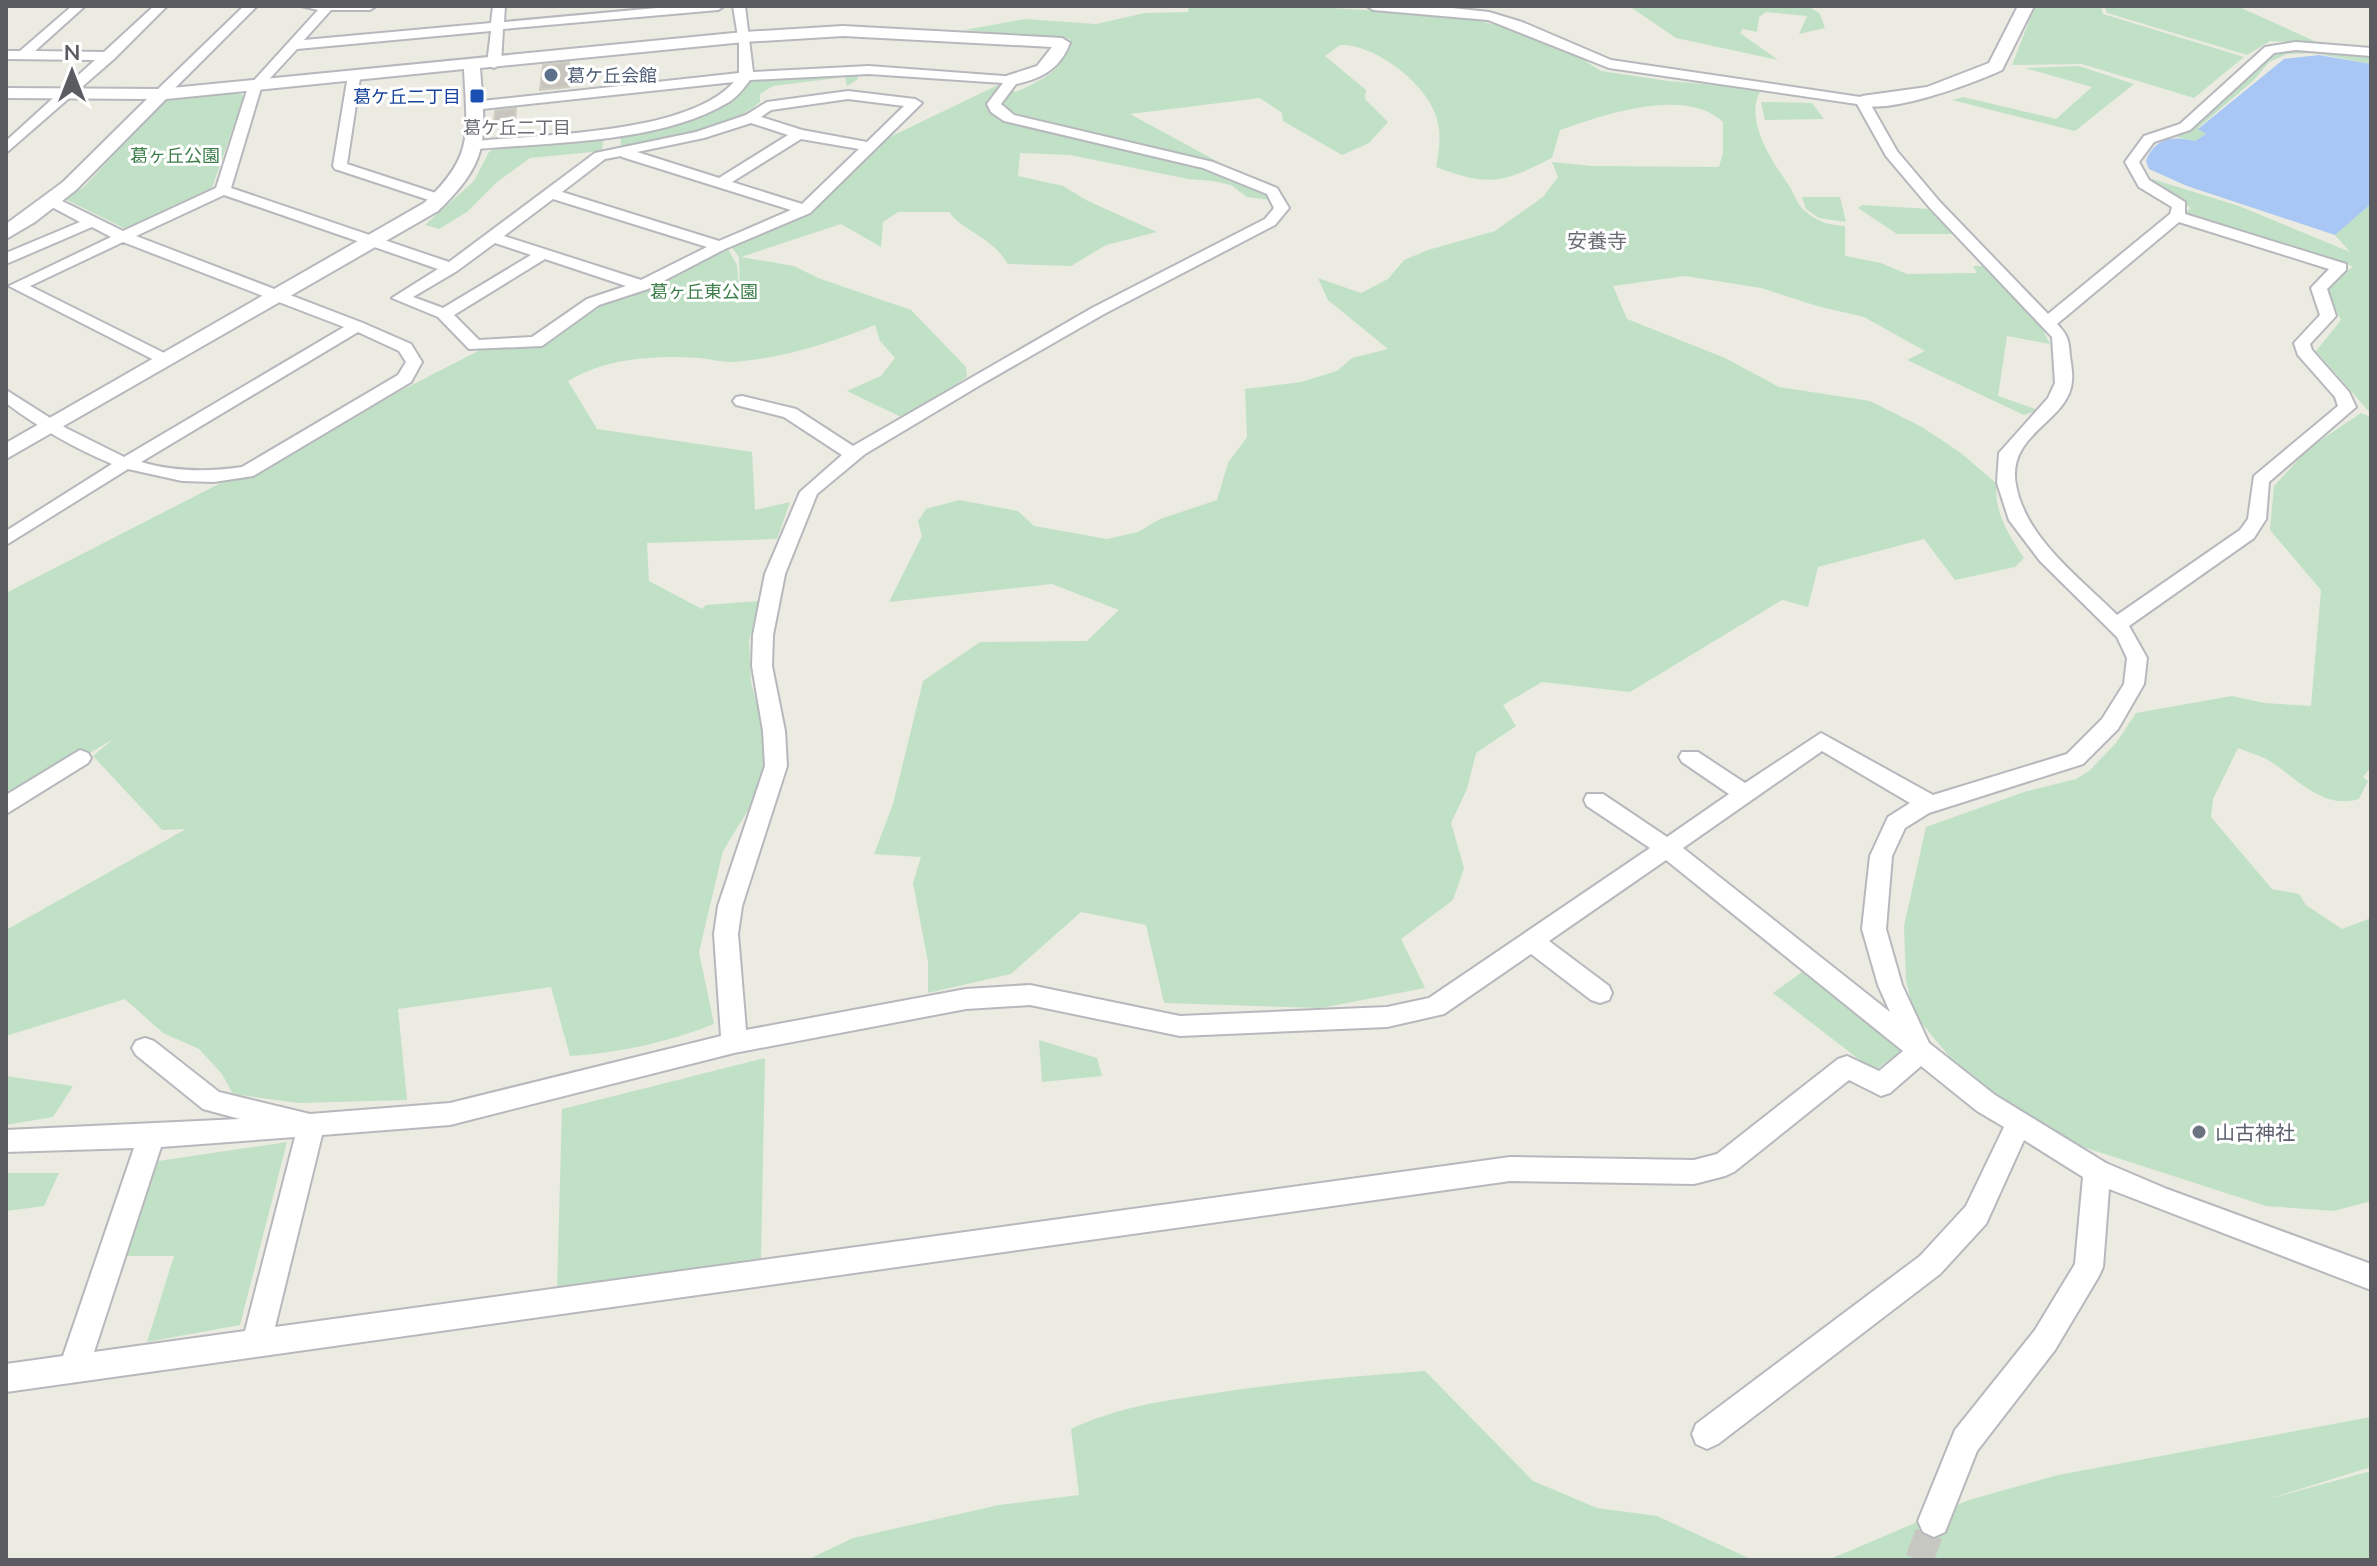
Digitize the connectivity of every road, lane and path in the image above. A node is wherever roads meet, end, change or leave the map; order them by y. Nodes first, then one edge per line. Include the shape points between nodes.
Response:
1 (79, 6) edge
2 (161, 6) edge
3 (251, 6) edge
4 (307, 6) edge
5 (370, 6) edge
6 (499, 6) edge
7 (718, 6) edge
8 (739, 6) edge
9 (1373, 6) edge
10 (2026, 6) edge
11 (326, 8) junction
12 (497, 26) junction
13 (744, 37) junction
14 (293, 45) junction
15 (2371, 52) edge
16 (6, 55) edge
17 (23, 55) junction
18 (109, 56) junction
19 (494, 64) junction
20 (472, 66) junction
21 (869, 70) junction
22 (746, 76) junction
23 (353, 78) junction
24 (1012, 80) junction
25 (255, 87) junction
26 (6, 93) edge
27 (66, 94) junction
28 (161, 94) junction
29 (848, 95) junction
30 (1862, 101) junction
31 (473, 106) junction
32 (751, 118) junction
33 (612, 130) junction
34 (799, 134) junction
35 (477, 145) junction
36 (869, 147) junction
37 (6, 149) edge
38 (616, 153) junction
39 (721, 183) junction
40 (223, 190) junction
41 (553, 194) junction
42 (440, 199) junction
43 (53, 202) junction
44 (805, 210) junction
45 (2177, 216) junction
46 (92, 222) junction
47 (6, 233) edge
48 (123, 237) junction
49 (493, 237) junction
50 (375, 242) junction
51 (720, 246) junction
52 (543, 254) junction
53 (6, 259) edge
54 (451, 268) junction
55 (642, 286) junction
56 (277, 297) junction
57 (444, 314) junction
58 (2048, 323) junction
59 (357, 326) junction
60 (164, 360) junction
61 (6, 395) edge
62 (742, 401) dead end
63 (48, 428) junction
64 (6, 452) edge
65 (853, 454) junction
66 (126, 463) junction
67 (6, 539) edge
68 (2116, 625) junction
69 (1690, 757) dead end
70 (80, 758) dead end
71 (1745, 794) junction
72 (1595, 800) dead end
73 (1930, 804) junction
74 (6, 806) edge
75 (1667, 848) junction
76 (1532, 942) junction
77 (1600, 993) dead end
78 (734, 1043) junction
79 (145, 1048) dead end
80 (1920, 1051) junction
81 (2019, 1123) junction
82 (311, 1125) junction
83 (151, 1136) junction
84 (6, 1141) edge
85 (2097, 1171) junction
86 (2371, 1277) edge
87 (257, 1342) junction
88 (74, 1368) junction
89 (6, 1378) edge
90 (1707, 1434) dead end
91 (1934, 1521) tunnel mouth

1 - 17 street
2 - 18 street
3 - 28 street
4 - 11 street
5 - 11 street
6 - 12 street
7 - 12 street
8 - 13 street
9 - 30 street via 1500,19 1609,64
10 - 30 street via 1996,66 1943,89
11 - 14 street
12 - 14 street
12 - 19 street
13 - 19 street
13 - 22 street
13 - 24 street via 843,31 1062,43 1042,72
14 - 25 street
15 - 45 street via 2296,46 2270,50 2185,127 2149,139 2132,162 2135,175 2180,205
16 - 17 street
17 - 18 street
18 - 27 street
19 - 20 street
20 - 23 street
20 - 31 street
21 - 22 street
21 - 24 street
21 - 29 street
22 - 31 street
22 - 33 street via 735,94 702,113
23 - 25 street
23 - 42 street via 340,166
24 - 65 street via 994,104 1009,118 1208,165 1272,191 1282,208 1270,222 1098,311
25 - 28 street
25 - 40 street
26 - 27 street
27 - 28 street
27 - 37 street
28 - 43 street
29 - 32 street via 767,106
29 - 36 street via 915,103
30 - 58 street via 1891,153
31 - 35 street
32 - 34 street
32 - 38 street
33 - 35 street
33 - 38 street
34 - 36 street
34 - 39 street
35 - 42 street via 468,169
36 - 44 street
38 - 39 street
38 - 41 street via 600,156
39 - 44 street
40 - 48 street
40 - 50 street
41 - 49 street
41 - 51 street
42 - 50 street
43 - 46 street
43 - 47 street
44 - 51 street
45 - 58 street
45 - 68 street via 2340,267 2319,288 2328,316 2302,343 2347,407 2260,480 2257,519 2247,534
46 - 48 street
46 - 53 street
48 - 56 street
48 - 60 street via 17,286
49 - 52 street
49 - 54 street
50 - 54 street
50 - 56 street
51 - 55 street
52 - 55 street
52 - 57 street
54 - 57 street via 400,298
55 - 57 street via 593,302 536,342 475,345
56 - 59 street
56 - 60 street
58 - 68 street via 2060,336 2064,383 2056,400 2008,453 2006,483 2016,516 2047,557
59 - 66 street
59 - 66 street via 405,348 414,362 405,378 247,472 180,478
60 - 63 street
61 - 63 street
62 - 65 street via 790,413
63 - 64 street
63 - 66 street
65 - 78 street via 809,492 775,574 762,666 776,766 730,906 726,934
66 - 67 street
68 - 73 street via 2137,658 2134,684 2110,724 2075,759
69 - 71 street
70 - 74 street
71 - 73 street via 1821,741
71 - 75 street
72 - 75 street
73 - 80 street via 1896,823 1881,856 1874,929 1890,985
75 - 76 street
75 - 80 street
76 - 77 street
76 - 78 street via 1435,1007 1387,1017 1180,1026 1030,995 966,999
78 - 82 street via 450,1114
79 - 82 street via 212,1101
80 - 81 street
80 - 87 street via 1881,1085 1847,1067 1725,1164 1694,1172 1510,1169
81 - 85 street
81 - 90 street via 1976,1215 1930,1265
82 - 83 street
82 - 87 street
83 - 84 street
83 - 88 street
85 - 86 street
85 - 91 street via 2089,1267 2045,1340 1966,1441
87 - 88 street
88 - 89 street

